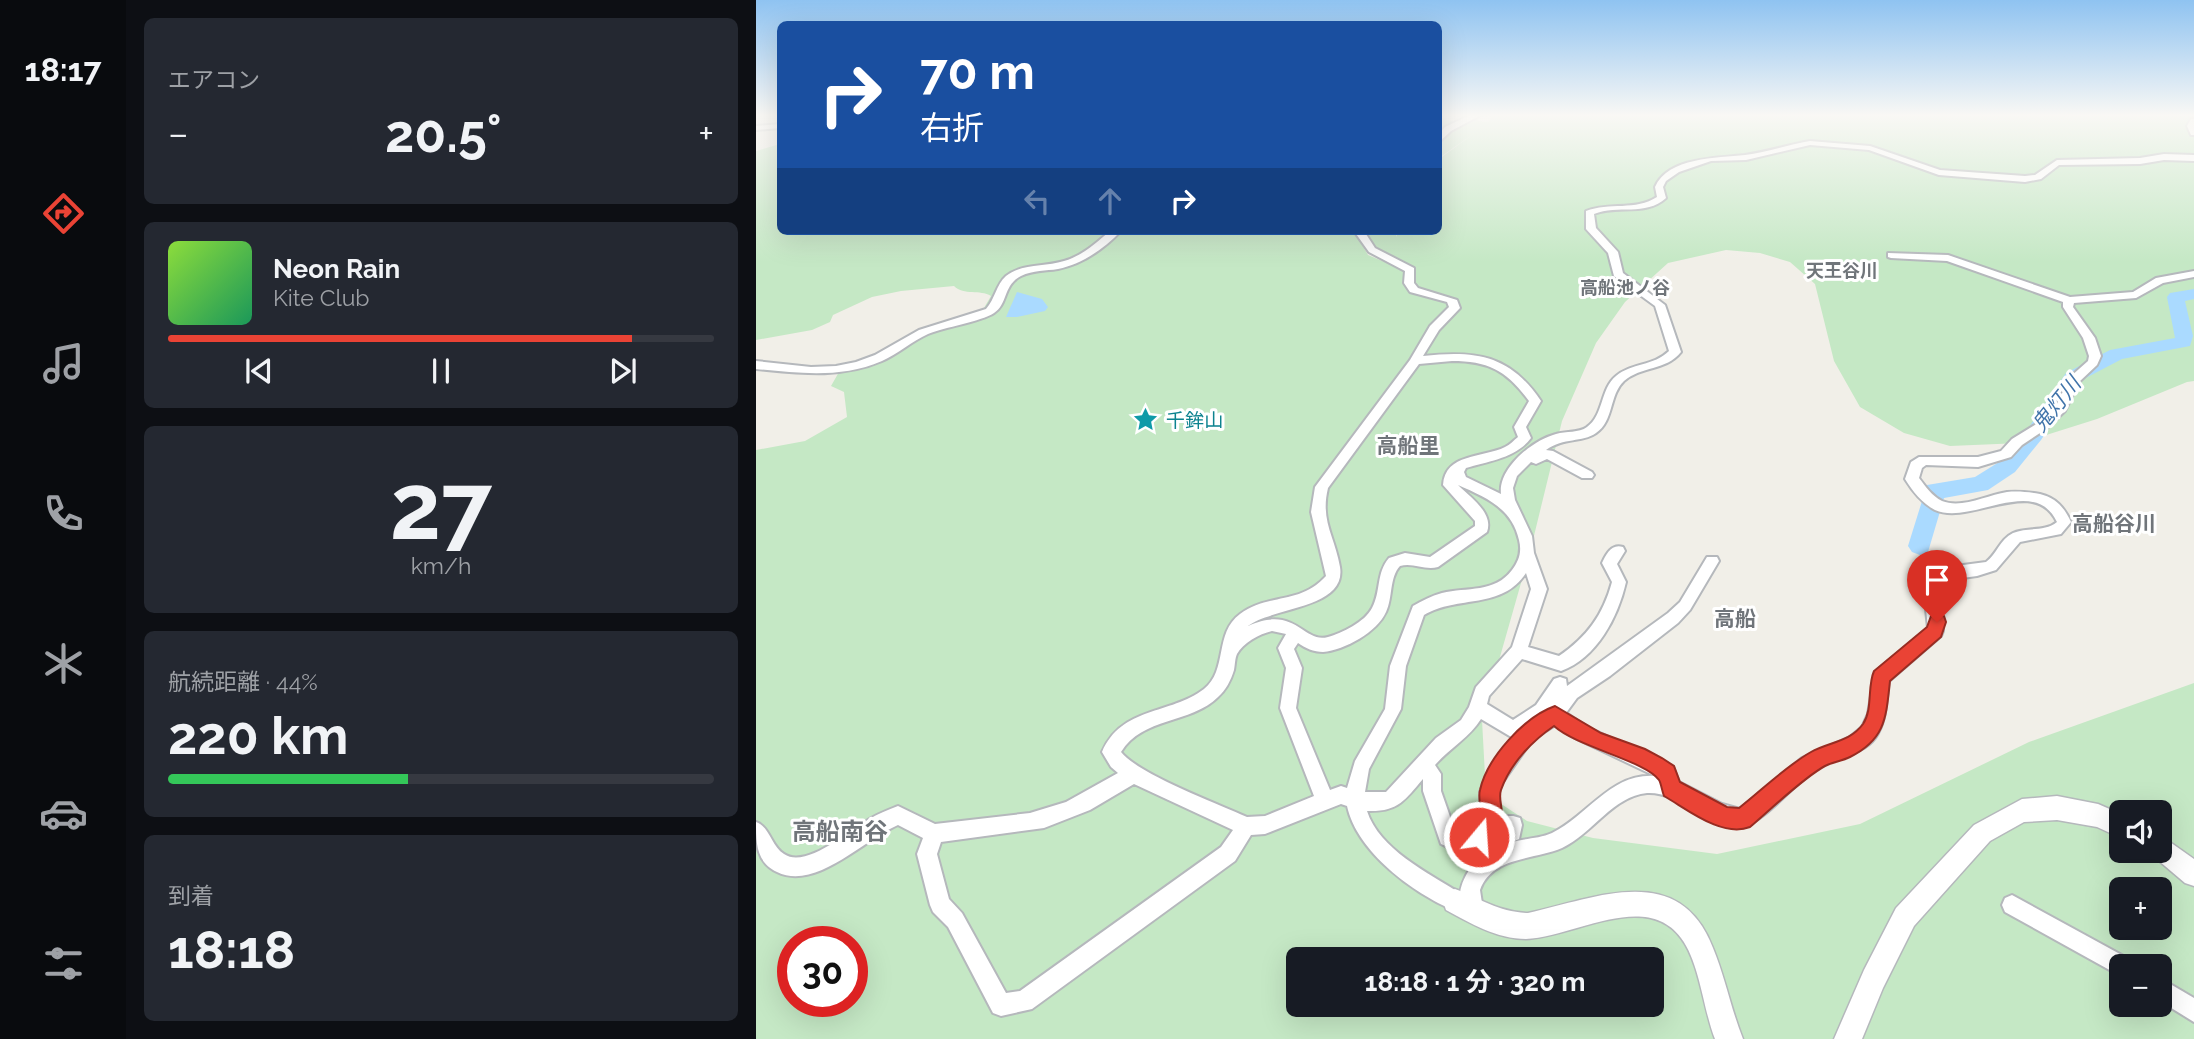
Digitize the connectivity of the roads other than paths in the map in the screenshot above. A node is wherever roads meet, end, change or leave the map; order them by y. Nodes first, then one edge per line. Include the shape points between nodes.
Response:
1 (1693, 164) edge
2 (1917, 164) edge
3 (2055, 164) edge
4 (1111, 235) edge
5 (1362, 235) edge
6 (1370, 235) edge
7 (1371, 250) junction
8 (1891, 255) dead end
9 (2194, 274) edge
10 (2069, 300) junction
11 (1415, 361) junction
12 (756, 365) edge
13 (1531, 456) junction
14 (1461, 465) junction
15 (1587, 475) dead end
16 (1514, 511) junction
17 (1618, 551) dead end
18 (1528, 555) junction
19 (1712, 561) dead end
20 (1296, 634) junction
21 (1519, 652) junction
22 (1227, 655) junction
23 (1560, 684) dead end
24 (1478, 707) junction
25 (1555, 715) junction
26 (1423, 765) junction
27 (1133, 774) junction
28 (1672, 788) junction
29 (1354, 798) junction
30 (1325, 800) junction
31 (2109, 821) edge
32 (1245, 826) junction
33 (1488, 826) junction
34 (756, 831) edge
35 (934, 834) junction
36 (2172, 857) edge
37 (1488, 865) junction
38 (2194, 874) edge
39 (1461, 897) junction
40 (2012, 905) dead end
41 (2109, 959) edge
42 (2172, 997) edge
43 (2194, 1011) edge
44 (1729, 1039) edge
45 (1848, 1039) edge

1 - 13 street via 1661,180 1662,198 1655,203 1598,209 1588,217 1595,235 1612,252 1618,274 1660,305 1675,352 1663,362 1618,379 1606,413 1594,429 1554,438
2 - 3 street via 1939,172 2025,179 2038,177
4 - 12 street via 1076,260 1032,268 1009,279 990,311 923,332 869,362 836,370
5 - 7 street
6 - 7 street
7 - 11 street via 1410,270 1409,283 1414,290 1452,300 1455,308 1434,328
8 - 10 street via 1948,258
9 - 10 street via 2160,280 2136,295
10 - 28 street via 2068,307 2095,356 2074,380 2061,408 2006,454 1978,462 1924,460 1916,466 1912,479 1927,498 1952,509 2008,495 2034,497 2056,508 2064,522 2062,528 2016,538 1988,568 1946,571 1933,577 1935,631 1881,677 1873,727 1844,750 1801,770 1742,819 1725,818
11 - 14 street via 1455,356 1484,360 1510,372 1535,401 1521,427 1525,438 1518,446
11 - 22 street via 1322,487 1316,504 1318,520 1334,562 1334,578 1316,597 1258,611 1243,620 1230,640
13 - 15 street via 1536,459 1548,454
13 - 16 street via 1509,478 1506,495
14 - 16 street via 1457,472 1460,480
14 - 20 street via 1450,475 1450,485 1482,519 1475,536 1452,546 1433,564 1402,559 1393,563 1379,612 1350,635 1319,645
16 - 18 street via 1526,531
17 - 21 street via 1609,563 1619,582 1614,608 1587,646 1561,664
18 - 21 street via 1539,589
18 - 29 street via 1514,580 1498,591 1439,598 1418,611 1397,670 1393,708 1358,776
19 - 25 street via 1673,618 1571,692
20 - 22 street via 1289,627 1261,627 1248,632
20 - 30 street via 1286,648 1294,668 1288,708
21 - 24 street via 1482,692
22 - 27 street via 1221,682 1207,696 1132,727 1116,739 1111,752
23 - 24 street via 1542,710 1513,730
24 - 26 street via 1467,726
25 - 28 street via 1596,740 1655,765 1667,773
25 - 33 street via 1526,734 1493,781
26 - 29 street via 1390,801
26 - 33 street via 1432,774 1432,792 1448,837 1471,843
27 - 32 street
27 - 35 street via 1075,806 1033,821
28 - 37 street via 1634,787 1557,840 1512,852
29 - 30 street via 1342,795
29 - 39 street via 1364,826 1380,848 1408,873
30 - 32 street via 1265,825
31 - 45 street via 2057,808 2022,811 1982,833 1905,917 1872,979
32 - 35 street via 1228,854 1024,1001 1000,1005 955,920 940,905 927,854
33 - 37 street via 1513,825 1512,832 1497,838 1490,848
34 - 35 street via 778,863 805,869 898,815
36 - 38 street
37 - 39 street
39 - 44 street via 1489,921 1519,926 1633,903 1646,902 1672,911 1696,936
40 - 41 street
42 - 43 street

